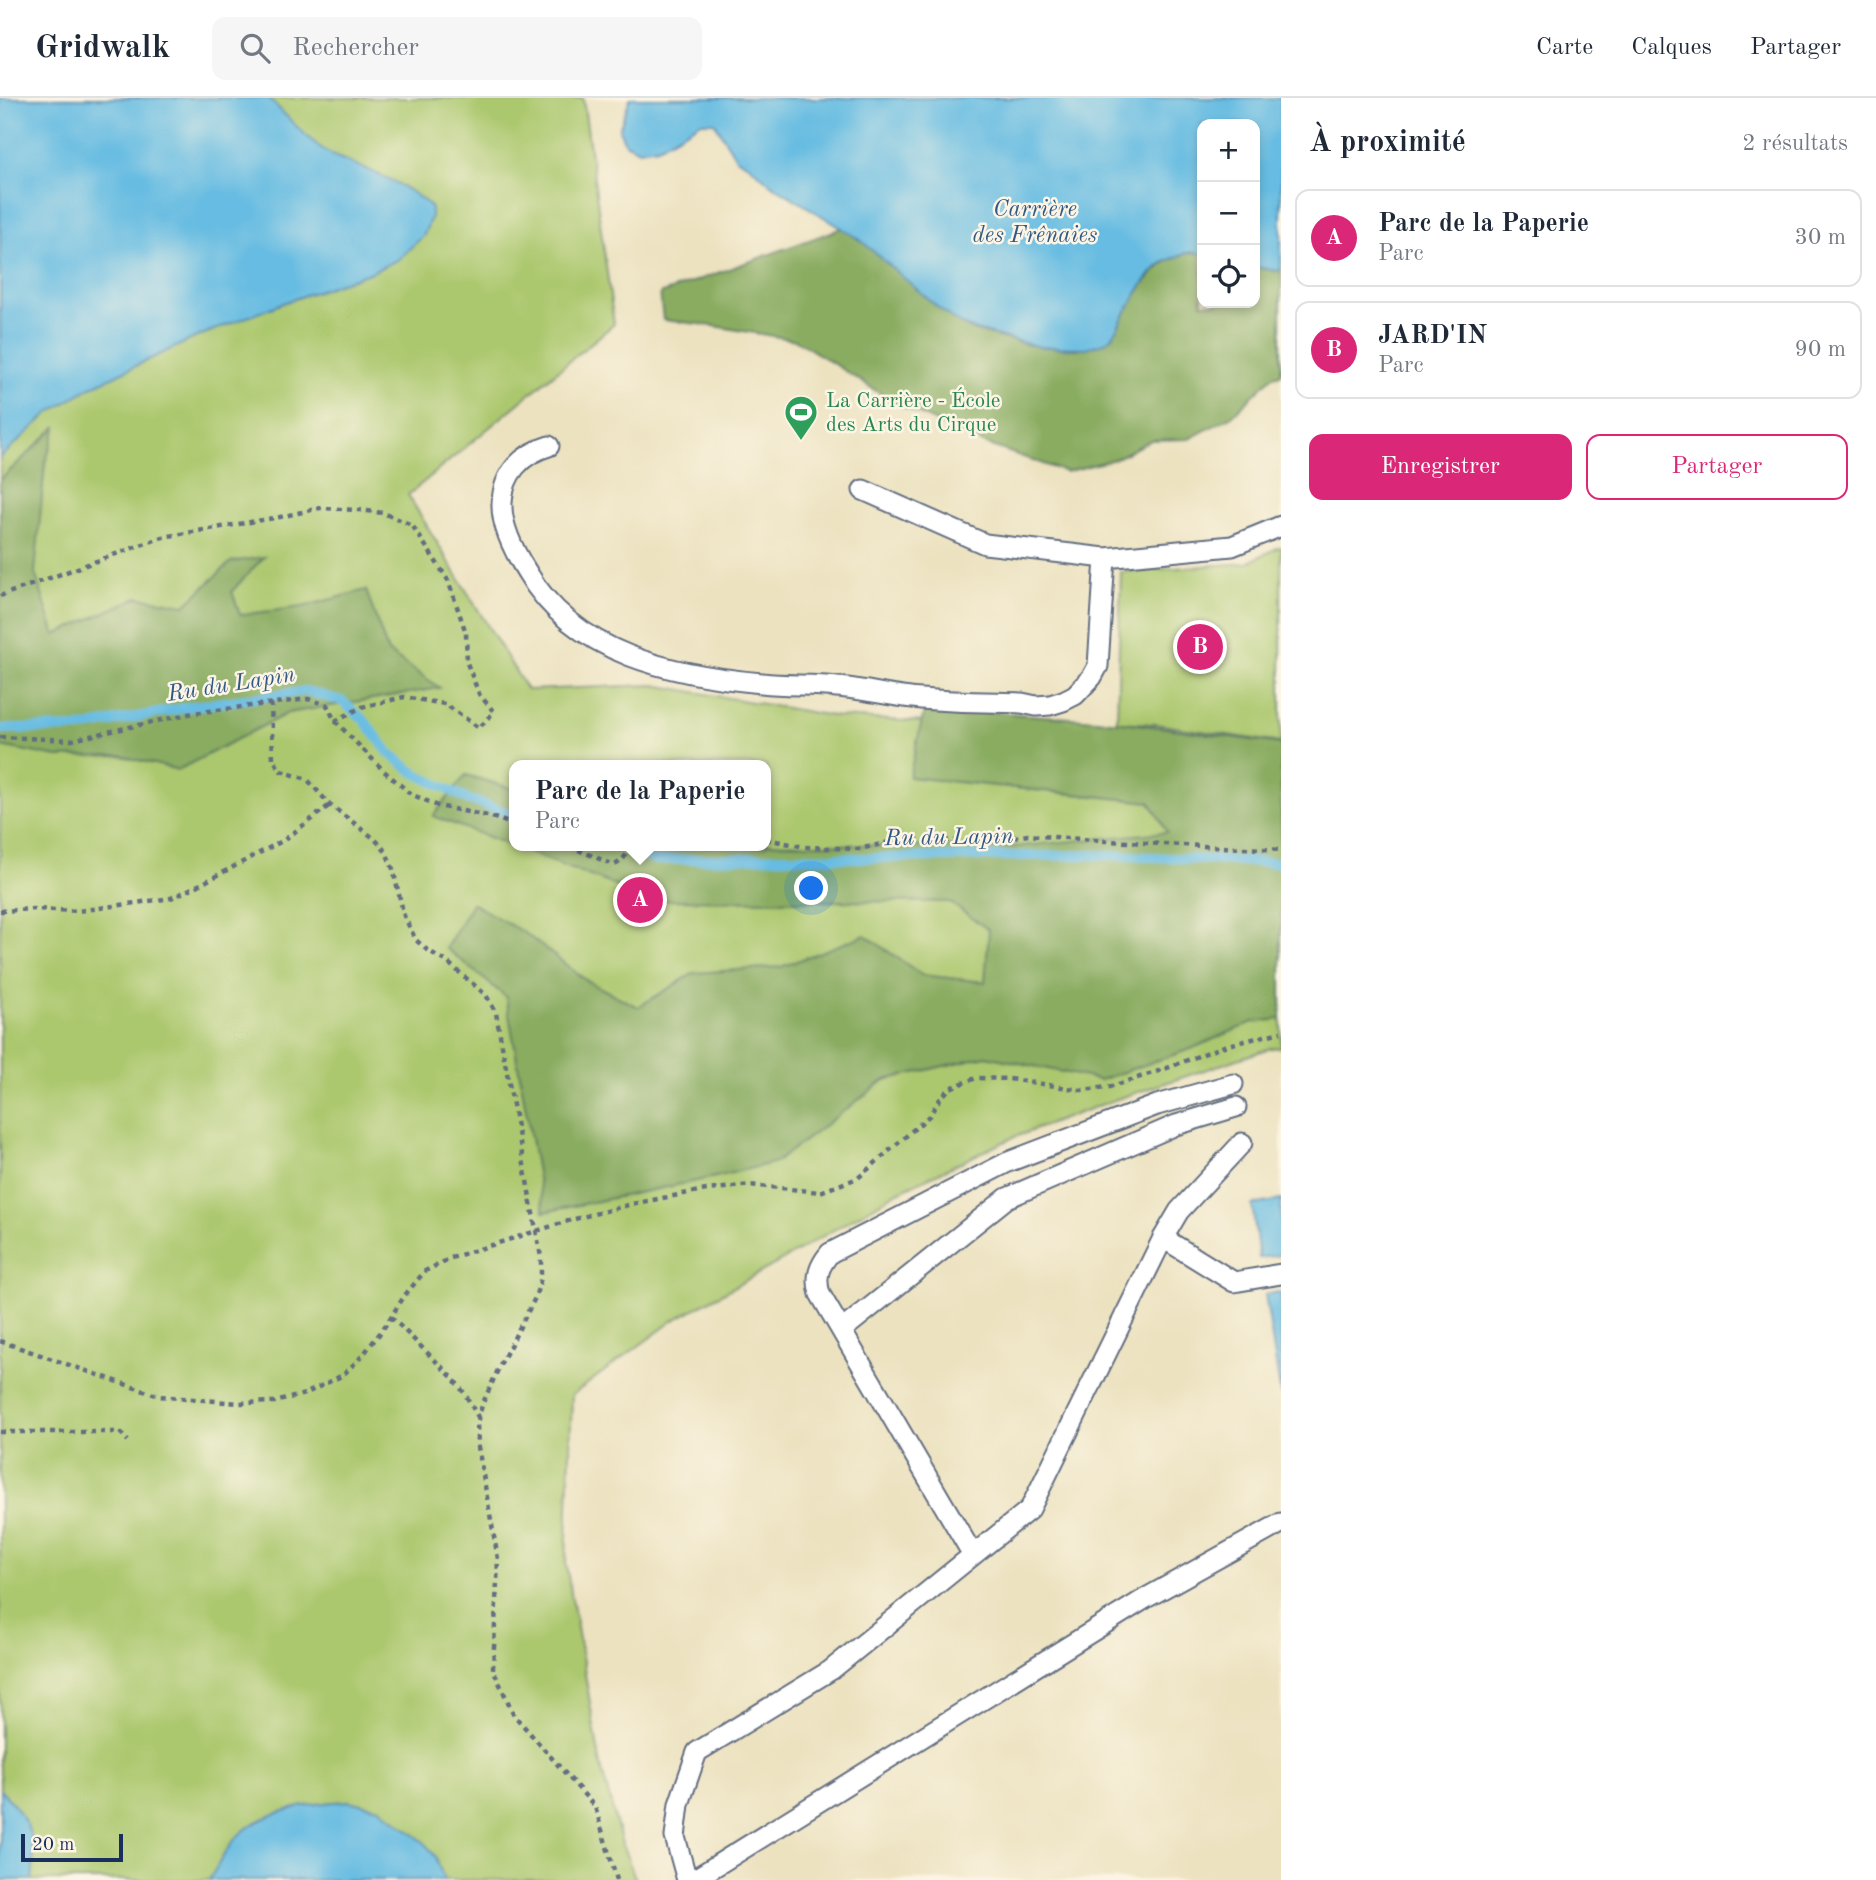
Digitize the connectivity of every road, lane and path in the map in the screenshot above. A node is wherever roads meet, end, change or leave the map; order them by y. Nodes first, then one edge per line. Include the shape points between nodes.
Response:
1 (549, 446) dead end
2 (863, 490) dead end
3 (1281, 526) edge
4 (1105, 558) junction
5 (0, 596) edge
6 (271, 703) junction
7 (335, 721) junction
8 (0, 737) edge
9 (330, 805) junction
10 (509, 823) edge
11 (771, 840) edge
12 (1281, 850) edge
13 (582, 851) edge
14 (629, 851) edge
15 (0, 911) edge
16 (1281, 1032) edge
17 (1233, 1084) dead end
18 (1236, 1107) dead end
19 (1242, 1143) dead end
20 (536, 1232) junction
21 (1163, 1238) junction
22 (1281, 1274) edge
23 (391, 1317) junction
24 (842, 1330) junction
25 (0, 1341) edge
26 (479, 1418) junction
27 (0, 1432) edge
28 (128, 1441) dead end
29 (1281, 1523) edge
30 (973, 1555) junction
31 (617, 1880) edge
32 (687, 1880) edge
33 (693, 1880) edge

1 - 4 lane via 515,466 503,492 507,529 530,578 554,610 594,640 682,672 920,699 1050,705 1085,687 1098,666
2 - 4 lane via 985,544
3 - 4 lane via 1232,546
5 - 7 path via 163,537 320,508 383,513 412,525 449,580 466,634 467,663 479,694 494,712 479,728 445,705 404,697 362,706
6 - 7 path via 307,699 327,705
6 - 8 path via 193,713 72,740
6 - 9 path via 273,759 281,771 307,779
7 - 10 path via 411,794 438,806
9 - 15 path via 284,840 172,898 78,911
9 - 20 path via 386,852 404,916 416,940 485,995 496,1013
11 - 12 path via 805,847 860,849 901,839 986,842 1028,835
13 - 14 path via 614,864
16 - 20 path via 1224,1046 1110,1087 1081,1090 976,1077 950,1088 929,1116 858,1178 820,1192 750,1185 699,1191 632,1204
17 - 24 lane via 1157,1105 1008,1162 830,1253 822,1262 817,1283
18 - 24 lane via 1176,1125 1007,1198
19 - 21 lane via 1179,1211
20 - 23 path via 451,1258 425,1272
20 - 26 path via 541,1278 536,1298 501,1363
21 - 22 lane via 1234,1282
21 - 30 lane via 1030,1509
23 - 25 path via 343,1375 305,1394 275,1402 159,1396
23 - 26 path via 452,1377
24 - 30 lane
26 - 31 path via 478,1447 498,1559 493,1669 514,1715 596,1807
27 - 28 path via 120,1432
29 - 33 lane via 1146,1598
30 - 32 lane via 831,1670 696,1752 679,1804 675,1837

